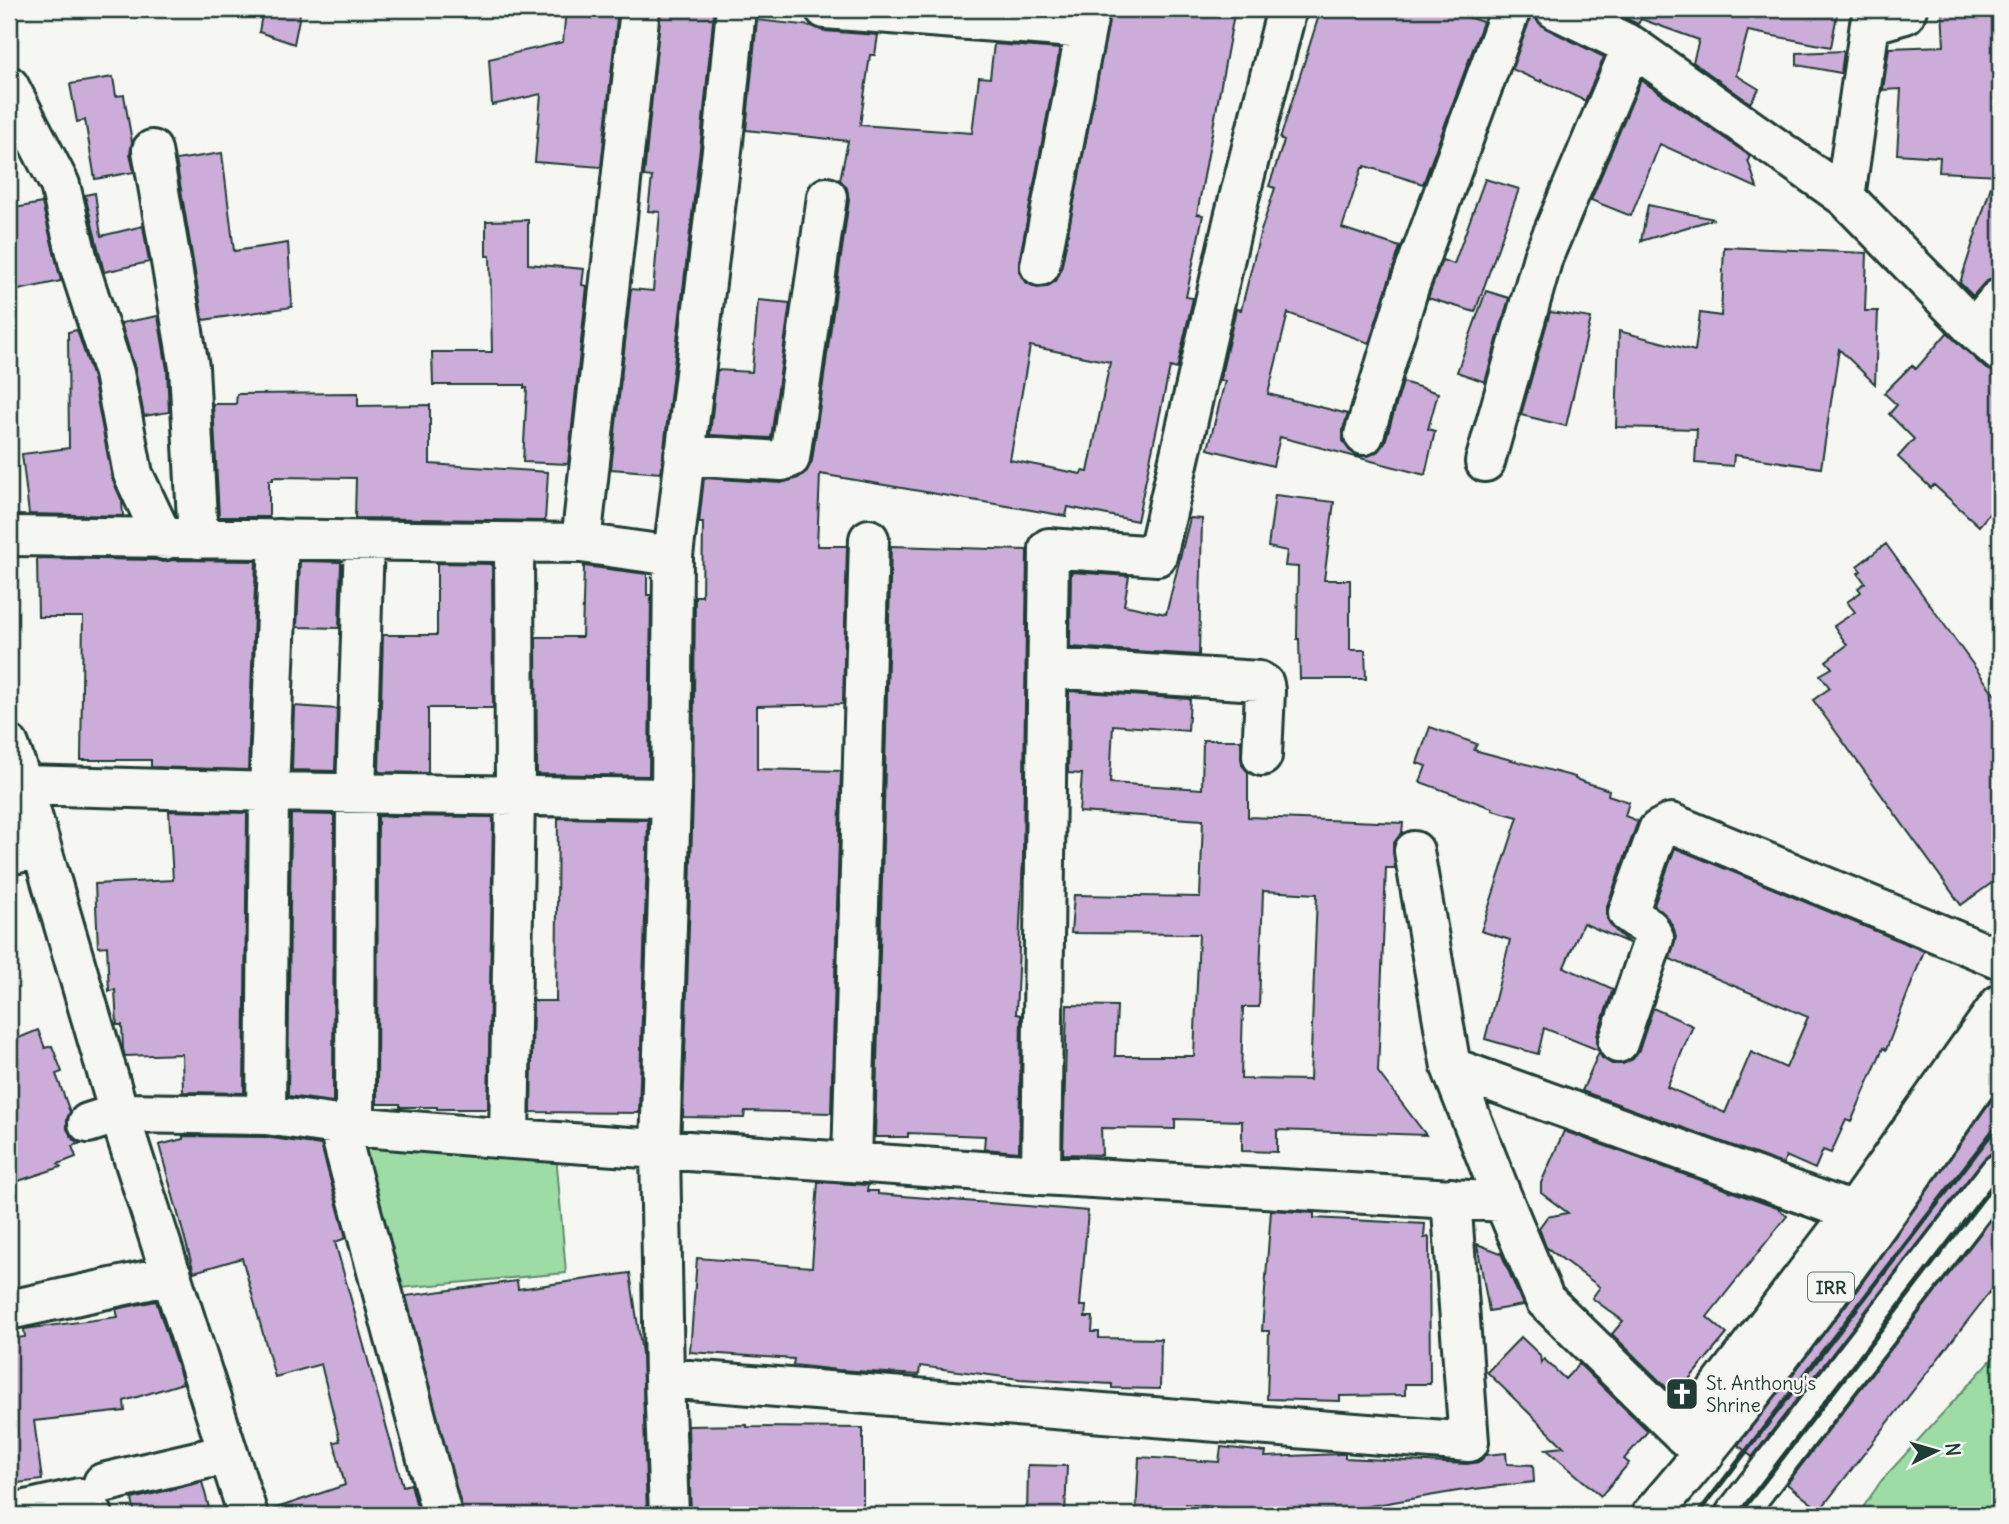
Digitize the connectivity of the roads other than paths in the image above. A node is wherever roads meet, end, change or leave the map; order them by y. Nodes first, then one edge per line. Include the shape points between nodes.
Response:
1 (640, 9) edge
2 (736, 9) edge
3 (825, 9) edge
4 (1287, 9) edge
5 (1511, 9) edge
6 (1555, 9) edge
7 (1907, 9) edge
8 (1088, 19) edge
9 (1632, 46) junction
10 (9, 86) edge
11 (152, 150) dead end
12 (827, 197) dead end
13 (1844, 197) junction
14 (1040, 266) dead end
15 (2000, 298) edge
16 (1987, 341) edge
17 (1364, 435) dead end
18 (684, 454) junction
19 (1485, 461) dead end
20 (9, 536) edge
21 (279, 538) junction
22 (181, 539) junction
23 (869, 539) dead end
24 (364, 541) junction
25 (514, 544) junction
26 (581, 544) junction
27 (673, 556) junction
28 (1048, 668) junction
29 (9, 748) edge
30 (1262, 756) dead end
31 (23, 785) junction
32 (269, 792) junction
33 (356, 793) junction
34 (514, 796) junction
35 (671, 798) junction
36 (25, 851) edge
37 (1414, 851) dead end
38 (2000, 959) edge
39 (2000, 1004) edge
40 (1618, 1043) dead end
41 (2000, 1050) edge
42 (1451, 1067) junction
43 (266, 1115) junction
44 (104, 1118) junction
45 (346, 1125) junction
46 (509, 1138) junction
47 (660, 1149) junction
48 (852, 1162) junction
49 (2000, 1173) edge
50 (1041, 1175) junction
51 (1451, 1198) junction
52 (1504, 1202) junction
53 (1853, 1212) junction
54 (172, 1275) junction
55 (9, 1310) edge
56 (664, 1378) junction
57 (1693, 1445) junction
58 (227, 1454) junction
59 (98, 1499) edge
60 (9, 1514) edge
61 (248, 1515) edge
62 (442, 1515) edge
63 (669, 1515) edge
64 (1651, 1515) edge
65 (1735, 1515) edge

1 - 26 street
2 - 18 street
3 - 8 street
4 - 28 street via 1157,556 1049,548
5 - 17 street via 1409,287
6 - 9 street
7 - 13 street via 1905,14 1870,24
8 - 14 street
9 - 13 street
9 - 19 street via 1543,257
10 - 22 street via 60,185 79,265 114,373 133,474
11 - 22 street via 189,367
12 - 18 street via 790,458
13 - 16 street
15 - 16 street
18 - 27 street
20 - 22 street
21 - 22 street
21 - 24 street
21 - 32 street
23 - 48 street
24 - 25 street
24 - 33 street
25 - 26 street
25 - 34 street
26 - 27 street
27 - 35 street
28 - 30 street via 1259,681 1265,691
28 - 50 street
29 - 31 street
31 - 32 street
31 - 36 street
32 - 33 street
32 - 43 street
33 - 34 street
33 - 45 street
34 - 35 street
34 - 46 street
35 - 47 street
36 - 44 street
37 - 42 street
38 - 40 street via 1671,823 1658,830 1628,913 1654,938
39 - 53 street
41 - 57 street, IRR via 1887,1213
42 - 52 street
42 - 53 street
43 - 44 street
43 - 45 street
44 - 54 street
45 - 46 street
45 - 62 street
46 - 47 street
47 - 48 street
47 - 56 street
48 - 50 street
49 - 65 street
50 - 51 street
51 - 52 street
51 - 56 street via 1469,1442
52 - 57 street via 1545,1300
53 - 57 street
54 - 55 street
54 - 58 street
56 - 63 street
57 - 64 street, IRR
58 - 59 street
58 - 61 street
59 - 60 street via 79,1497

